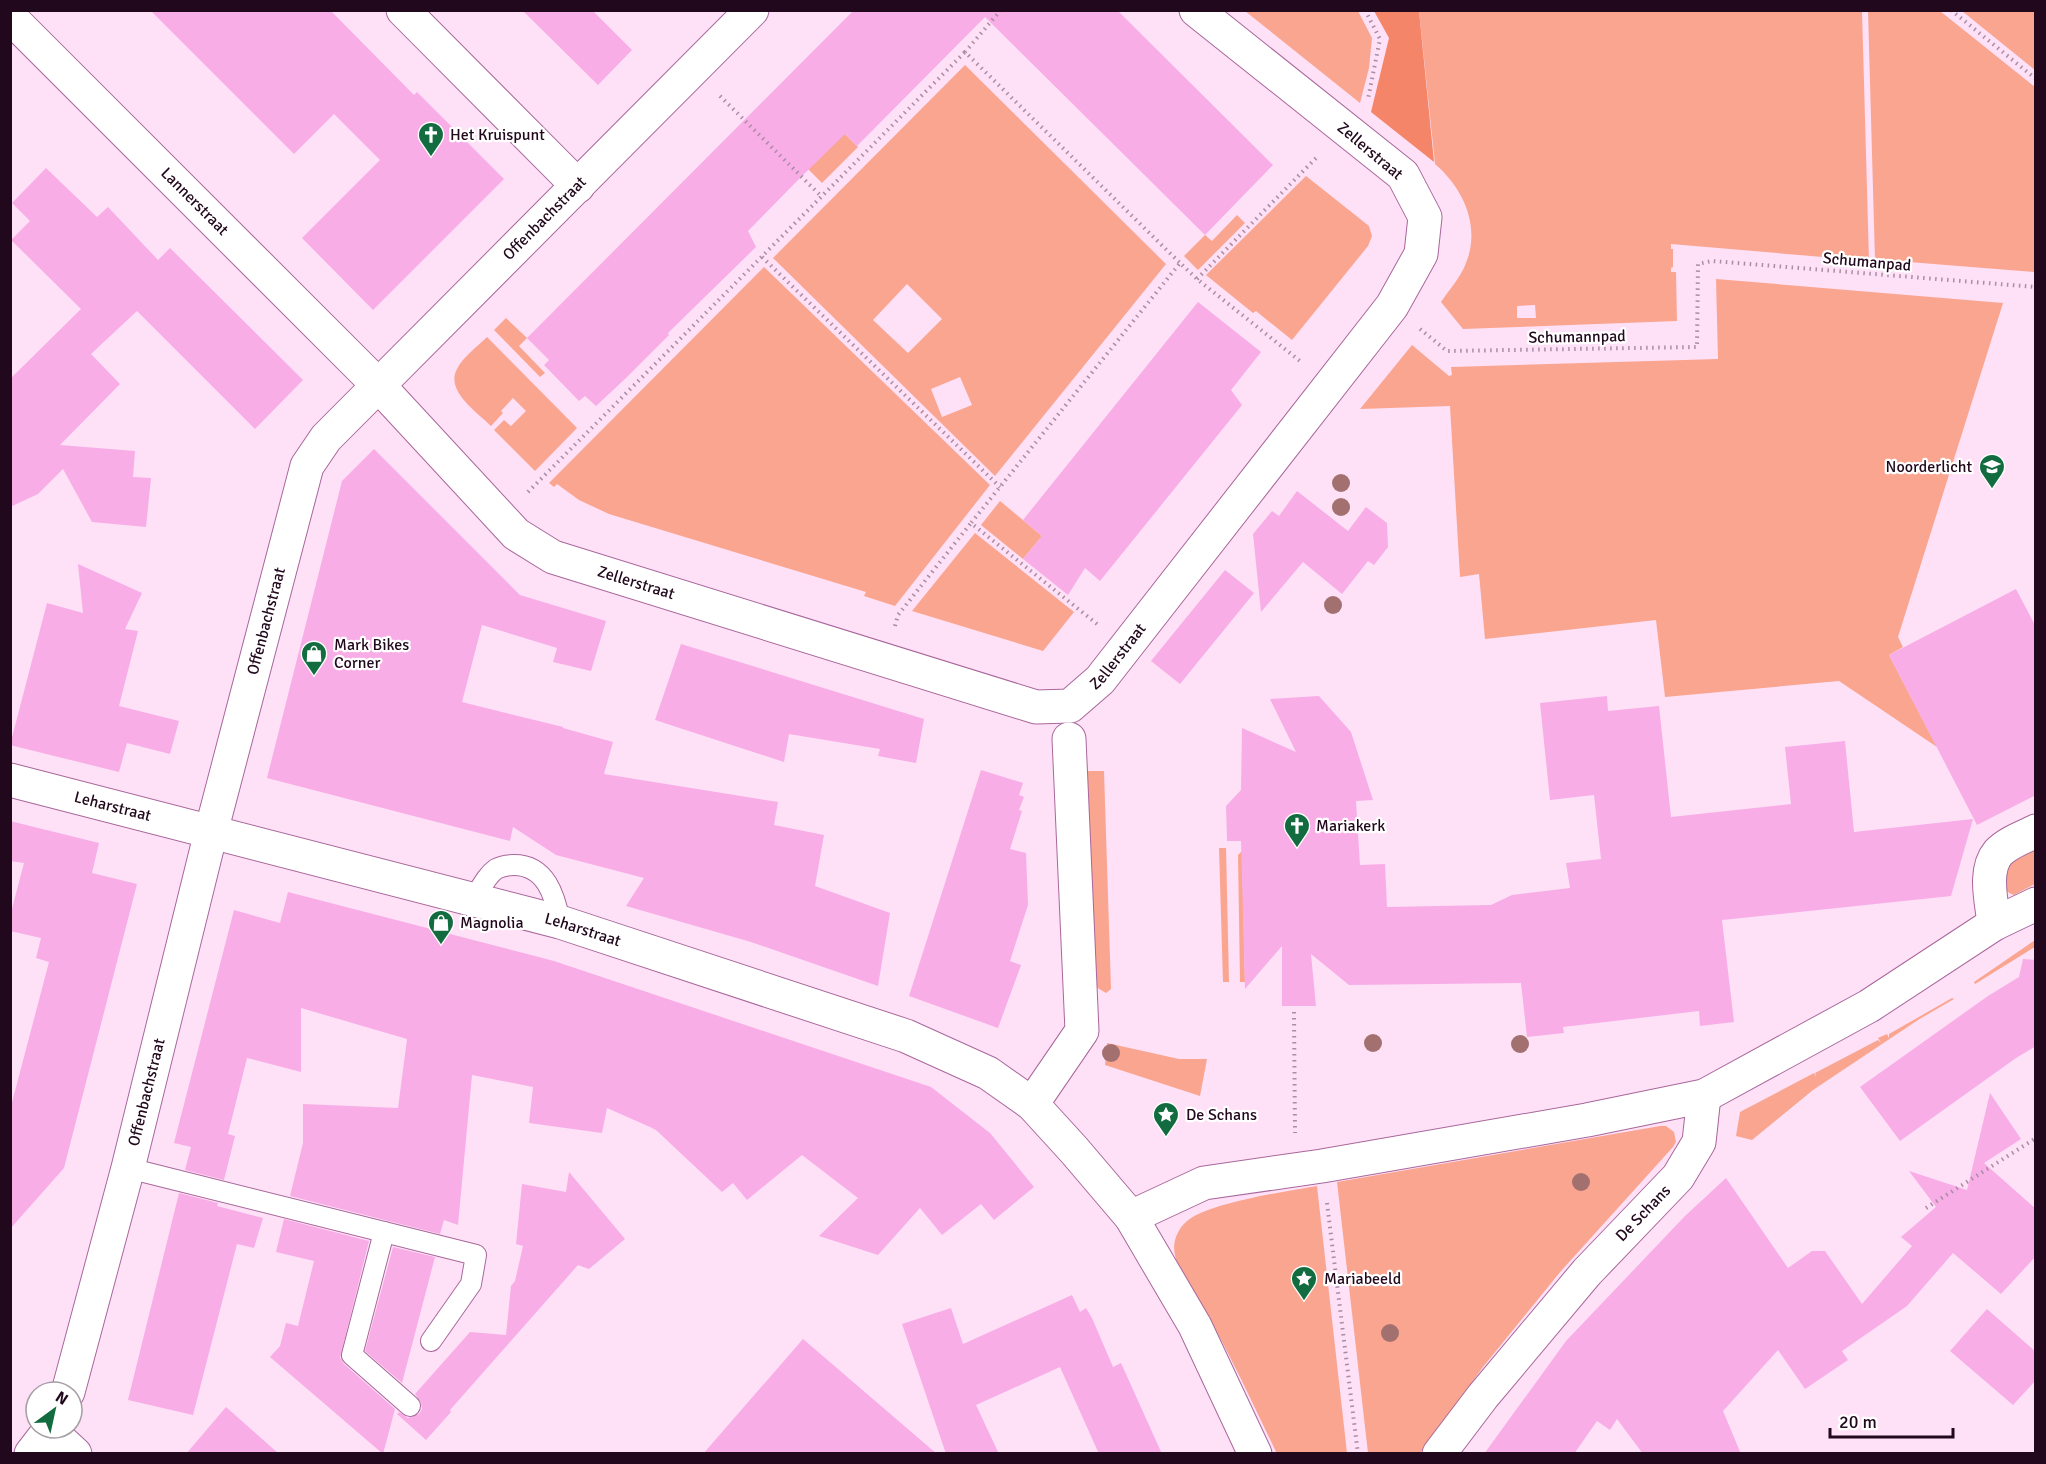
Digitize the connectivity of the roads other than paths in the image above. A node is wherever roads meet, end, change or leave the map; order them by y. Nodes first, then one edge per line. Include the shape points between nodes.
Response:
1 (403, 10) edge
2 (752, 10) edge
3 (1196, 10) edge
4 (10, 17) edge
5 (578, 186) junction
6 (379, 386) junction
7 (1069, 740) dead end
8 (10, 780) edge
9 (211, 831) junction
10 (2036, 831) edge
11 (473, 900) junction
12 (2036, 904) edge
13 (560, 922) junction
14 (1994, 924) junction
15 (1704, 1096) junction
16 (1032, 1104) junction
17 (128, 1168) junction
18 (1131, 1217) junction
19 (384, 1232) junction
20 (431, 1341) dead end
21 (71, 1380) edge
22 (410, 1406) dead end
23 (48, 1440) edge
24 (75, 1454) edge
25 (1256, 1454) edge
26 (1439, 1454) edge

1 - 5 street
2 - 5 street, Offenbachstraat
3 - 6 street, Zellerstraat via 1402,175 1425,217 1421,254 1392,306 1100,680 1070,706 1036,707 553,557 516,534
4 - 6 street, Lannerstraat
5 - 6 street, Offenbachstraat
6 - 9 street, Offenbachstraat via 326,438 307,466
7 - 16 street via 1082,1031
8 - 9 street, Leharstraat
9 - 11 street, Leharstraat
9 - 17 street, Offenbachstraat
10 - 14 street via 1999,852 1993,862 1990,879
11 - 13 street, Leharstraat
11 - 13 lane via 495,870 506,865 531,867 552,893
12 - 14 street
13 - 16 street, Leharstraat via 906,1036 988,1073
14 - 15 street via 1869,1006
15 - 18 street via 1587,1120 1204,1183
15 - 26 street, De Schans via 1699,1142 1678,1177 1587,1272
16 - 18 street
17 - 19 lane
17 - 21 street, Offenbachstraat
18 - 25 street via 1195,1326
19 - 20 lane via 476,1255 471,1284
19 - 22 lane via 352,1355
23 - 24 street

